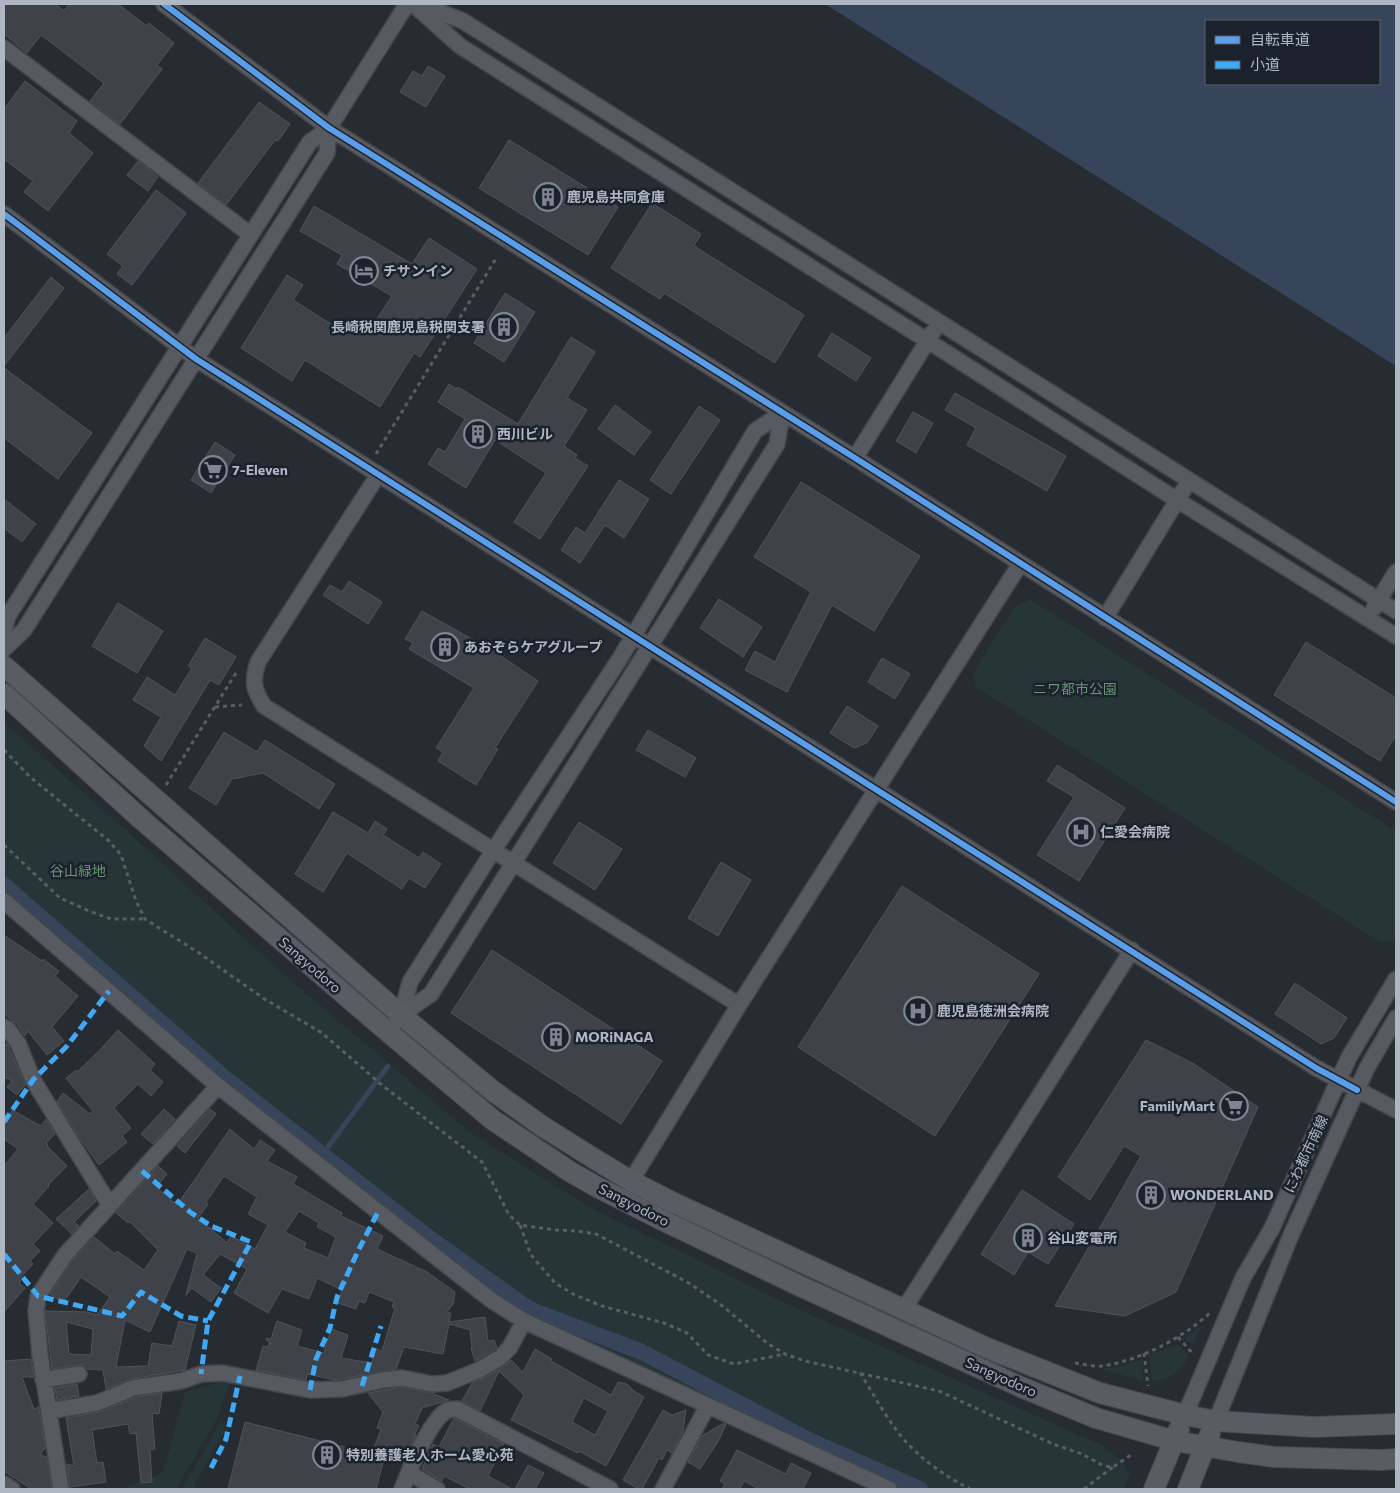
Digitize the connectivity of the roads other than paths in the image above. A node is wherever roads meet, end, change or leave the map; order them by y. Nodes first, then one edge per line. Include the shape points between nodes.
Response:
1 (164, 4) edge
2 (406, 4) edge
3 (413, 4) edge
4 (419, 4) edge
5 (4, 48) edge
6 (329, 128) junction
7 (4, 214) edge
8 (251, 235) junction
9 (939, 323) junction
10 (928, 341) junction
11 (180, 347) junction
12 (196, 359) junction
13 (782, 413) junction
14 (855, 458) junction
15 (378, 475) junction
16 (1189, 480) junction
17 (1178, 500) junction
18 (1020, 564) junction
19 (1396, 572) edge
20 (1378, 600) junction
21 (1396, 611) edge
22 (1104, 618) junction
23 (1368, 618) junction
24 (4, 630) edge
25 (1396, 636) edge
26 (634, 637) junction
27 (650, 647) junction
28 (4, 649) edge
29 (4, 666) edge
30 (4, 694) edge
31 (877, 790) junction
32 (1396, 802) edge
33 (494, 850) junction
34 (514, 864) junction
35 (4, 901) edge
36 (1132, 950) junction
37 (1396, 979) edge
38 (740, 1005) junction
39 (401, 1014) junction
40 (1396, 1018) edge
41 (4, 1027) edge
42 (388, 1032) junction
43 (1339, 1080) junction
44 (218, 1086) junction
45 (1357, 1090) junction
46 (1396, 1110) edge
47 (631, 1180) junction
48 (109, 1204) junction
49 (904, 1309) junction
50 (524, 1321) junction
51 (79, 1374) dead end
52 (43, 1380) junction
53 (708, 1407) junction
54 (49, 1411) junction
55 (1185, 1415) junction
56 (1216, 1421) junction
57 (1396, 1424) edge
58 (1174, 1441) junction
59 (1205, 1447) junction
60 (1396, 1459) edge
61 (409, 1473) junction
62 (4, 1484) edge
63 (12, 1489) edge
64 (61, 1489) edge
65 (402, 1489) edge
66 (437, 1489) edge
67 (610, 1489) edge
68 (663, 1489) edge
69 (889, 1489) edge
70 (1154, 1489) edge
71 (1188, 1489) edge

1 - 6 street
2 - 6 street
3 - 10 street via 460,46
4 - 9 street via 463,21
5 - 8 street
6 - 8 street via 310,142
6 - 12 street via 327,152
6 - 13 street
7 - 11 street
8 - 11 street
9 - 10 street
9 - 16 street
10 - 14 street
10 - 17 street
11 - 12 street
11 - 24 street via 8,616
12 - 15 street
12 - 28 street via 24,630
13 - 14 street
13 - 26 street via 755,431
13 - 27 street via 776,444
14 - 18 street
15 - 26 street
15 - 33 street via 258,662 254,674 256,693 264,706
16 - 17 street
16 - 20 street
17 - 22 street
17 - 23 street
18 - 22 street
18 - 31 street
19 - 20 street
20 - 21 street
20 - 23 street
22 - 32 street
23 - 25 street
26 - 27 street
26 - 33 street
27 - 31 street
27 - 34 street
29 - 39 main road, Sangyodoro
30 - 42 main road, Sangyodoro via 141,819
31 - 36 street
31 - 38 street
33 - 34 street
33 - 39 street via 410,982
34 - 38 street
34 - 39 street via 431,994
35 - 44 street
36 - 43 street
36 - 49 street
37 - 43 street, にわ都市南線 via 1349,1056
38 - 47 street
39 - 42 street
39 - 47 main road, Sangyodoro via 492,1091 542,1126
40 - 45 street, にわ都市南線
41 - 48 street via 18,1043 34,1080
42 - 58 main road, Sangyodoro via 493,1120 569,1171 619,1198 1021,1387 1096,1418
43 - 45 street
43 - 55 street, にわ都市南線 via 1272,1228 1243,1278
44 - 48 street
44 - 50 street via 491,1300
45 - 46 street
45 - 56 street, にわ都市南線 via 1292,1235
47 - 49 main road, Sangyodoro
48 - 52 street via 64,1255 38,1296 37,1327
49 - 55 main road, Sangyodoro via 1057,1377 1100,1393
50 - 53 street
50 - 54 street via 510,1348 501,1357 447,1383 432,1384 402,1378 342,1389 310,1390 222,1373 201,1374 181,1381 133,1388 97,1403
51 - 52 street
52 - 54 street
53 - 68 street
53 - 69 street
54 - 64 street
55 - 56 main road, Sangyodoro
55 - 58 main road
56 - 57 main road, Sangyodoro via 1314,1427
56 - 59 main road
58 - 59 main road, Sangyodoro
58 - 70 main road
59 - 60 main road, Sangyodoro via 1274,1457
59 - 71 main road
61 - 65 street
61 - 66 street
61 - 67 street via 439,1417 448,1409 458,1409
62 - 63 street

